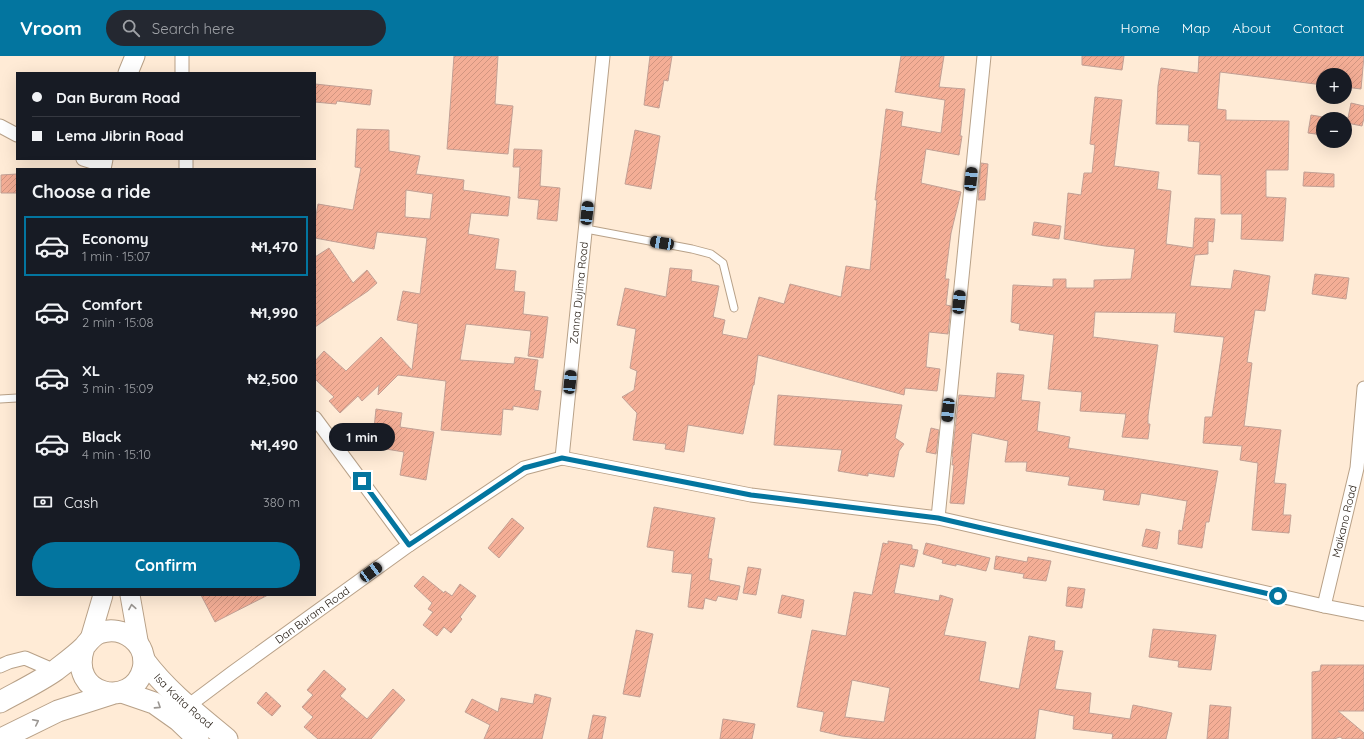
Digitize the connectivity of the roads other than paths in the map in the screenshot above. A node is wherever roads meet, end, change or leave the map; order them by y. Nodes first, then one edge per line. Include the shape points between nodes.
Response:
1 (135, 56) edge
2 (182, 56) edge
3 (603, 56) edge
4 (984, 56) edge
5 (128, 72) edge
6 (182, 72) edge
7 (0, 126) edge
8 (16, 134) edge
9 (87, 160) edge
10 (102, 164) edge
11 (586, 229) junction
12 (734, 308) dead end
13 (1364, 388) edge
14 (16, 398) edge
15 (0, 399) edge
16 (316, 419) edge
17 (562, 458) junction
18 (1360, 468) edge
19 (938, 518) junction
20 (409, 545) junction
21 (103, 596) edge
22 (130, 596) edge
23 (1324, 606) junction
24 (1364, 614) edge
25 (87, 643) junction
26 (142, 653) junction
27 (0, 666) edge
28 (55, 671) junction
29 (116, 693) junction
30 (0, 702) edge
31 (188, 706) junction
32 (1, 739) edge
33 (198, 739) edge
34 (227, 739) edge

1 - 5 street
2 - 6 street
3 - 11 street, Zanna Dujima Road
4 - 19 street
7 - 8 street
9 - 10 street
11 - 12 lane via 692,248 711,254 723,263
11 - 17 street, Zanna Dujima Road
13 - 18 street, Maikano Road
14 - 15 lane
16 - 20 street
17 - 19 street, Dan Buram Road via 751,495
17 - 20 street, Dan Buram Road via 524,468
18 - 23 street, Maikano Road
19 - 23 street, Dan Buram Road
20 - 31 street, Dan Buram Road
21 - 25 street
26 -> 22 street, Isa Kaita Road
23 - 24 street, Dan Buram Road
25 - 26 main road via 98,633 117,630 134,638
25 - 28 main road
25 - 29 main road via 80,657 84,678 100,692
26 - 29 main road via 143,670 138,680 131,687
26 - 31 main road, Isa Kaita Road via 156,677
27 - 28 street via 25,658
28 - 30 main road
32 -> 29 main road via 58,711
29 -> 33 main road, Isa Kaita Road via 154,703 178,720
31 - 34 main road, Isa Kaita Road

